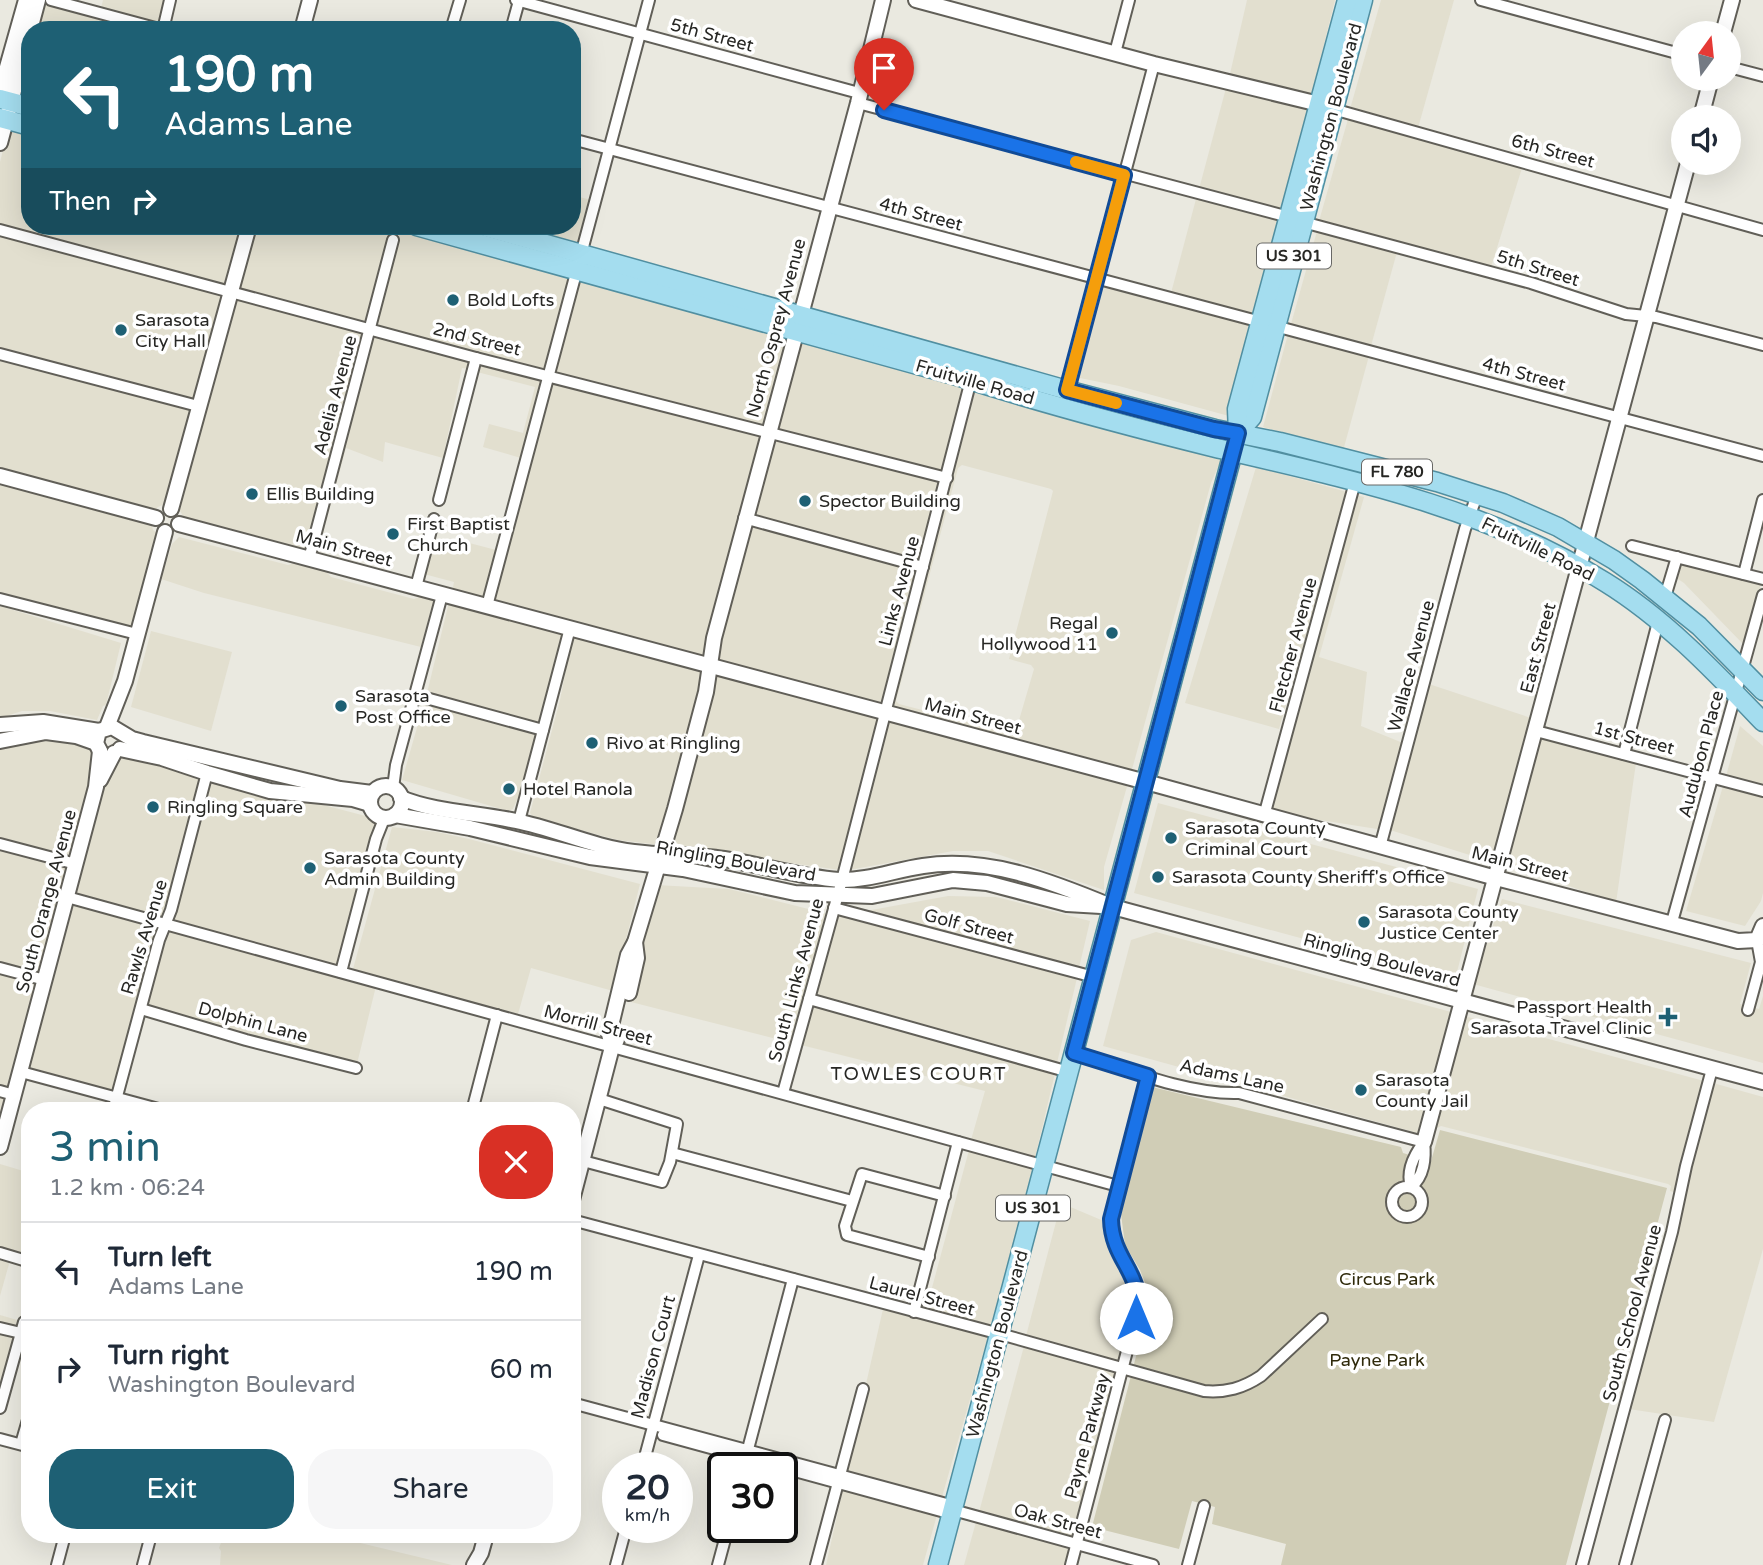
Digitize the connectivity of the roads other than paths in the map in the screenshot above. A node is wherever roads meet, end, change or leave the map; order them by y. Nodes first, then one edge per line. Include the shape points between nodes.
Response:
1 (26, 0) edge
2 (38, 0) edge
3 (51, 0) edge
4 (98, 0) edge
5 (170, 0) edge
6 (310, 0) edge
7 (460, 0) edge
8 (517, 0) edge
9 (649, 0) edge
10 (883, 0) edge
11 (916, 0) edge
12 (1129, 0) edge
13 (1348, 0) edge
14 (1363, 0) edge
15 (1481, 0) edge
16 (1732, 0) edge
17 (95, 12) junction
18 (21, 21) edge
19 (32, 21) edge
20 (129, 21) edge
21 (165, 21) edge
22 (304, 21) edge
23 (454, 21) edge
24 (513, 21) edge
25 (1726, 21) edge
26 (21, 23) edge
27 (640, 33) junction
28 (1671, 51) edge
29 (1115, 54) junction
30 (21, 55) edge
31 (1154, 64) junction
32 (1741, 70) edge
33 (1763, 76) edge
34 (858, 98) junction
35 (3, 106) edge
36 (21, 107) edge
37 (1326, 107) junction
38 (21, 119) edge
39 (581, 141) edge
40 (0, 143) edge
41 (609, 148) junction
42 (1124, 175) junction
43 (1685, 175) edge
44 (1677, 206) junction
45 (830, 208) junction
46 (1296, 220) junction
47 (0, 230) edge
48 (1763, 230) edge
49 (247, 235) edge
50 (457, 235) edge
51 (506, 235) edge
52 (393, 240) dead end
53 (579, 262) junction
54 (1096, 278) junction
55 (231, 293) junction
56 (1648, 317) junction
57 (798, 322) junction
58 (1268, 324) junction
59 (371, 330) junction
60 (1763, 345) edge
61 (0, 354) edge
62 (476, 358) junction
63 (973, 372) junction
64 (549, 376) junction
65 (1067, 390) junction
66 (198, 406) junction
67 (1620, 418) junction
68 (768, 431) junction
69 (1238, 433) junction
70 (1233, 452) junction
71 (1763, 456) edge
72 (0, 476) edge
73 (947, 478) junction
74 (1354, 482) junction
75 (1477, 495) junction
76 (439, 500) dead end
77 (1763, 500) edge
78 (171, 509) junction
79 (1470, 516) junction
80 (156, 518) junction
81 (744, 518) junction
82 (434, 519) dead end
83 (179, 524) junction
84 (165, 532) junction
85 (1586, 544) junction
86 (1632, 545) dead end
87 (1677, 557) junction
88 (309, 559) junction
89 (923, 567) junction
90 (1579, 567) junction
91 (1744, 574) junction
92 (1763, 579) edge
93 (416, 587) junction
94 (442, 595) junction
95 (1763, 595) edge
96 (1665, 597) junction
97 (0, 599) edge
98 (487, 606) junction
99 (1658, 622) junction
100 (570, 628) junction
101 (137, 634) junction
102 (710, 667) junction
103 (1743, 670) junction
104 (1763, 691) edge
105 (1736, 694) junction
106 (415, 695) junction
107 (884, 713) junction
108 (1763, 722) edge
109 (0, 725) edge
110 (543, 730) junction
111 (1536, 730) junction
112 (110, 740) junction
113 (0, 741) edge
114 (1624, 754) junction
115 (207, 774) junction
116 (1714, 778) junction
117 (1146, 782) junction
118 (1763, 791) edge
119 (397, 793) junction
120 (371, 799) junction
121 (1264, 816) junction
122 (390, 817) junction
123 (519, 821) junction
124 (0, 844) edge
125 (1380, 846) junction
126 (659, 860) junction
127 (76, 864) junction
128 (1496, 878) junction
129 (842, 880) junction
130 (67, 897) junction
131 (836, 902) junction
132 (1113, 907) junction
133 (1672, 922) junction
134 (166, 924) junction
135 (1763, 926) edge
136 (1757, 940) junction
137 (0, 968) edge
138 (341, 972) junction
139 (1094, 977) junction
140 (45, 980) junction
141 (809, 999) junction
142 (1463, 1002) junction
143 (141, 1009) junction
144 (1748, 1010) dead end
145 (498, 1015) junction
146 (612, 1047) junction
147 (1074, 1053) junction
148 (356, 1068) dead end
149 (1712, 1069) junction
150 (21, 1072) junction
151 (1069, 1072) junction
152 (1148, 1076) junction
153 (1763, 1082) edge
154 (7, 1093) edge
155 (783, 1093) junction
156 (117, 1098) junction
157 (598, 1099) junction
158 (116, 1102) edge
159 (132, 1102) edge
160 (474, 1102) edge
161 (958, 1142) junction
162 (1424, 1142) junction
163 (0, 1147) edge
164 (672, 1153) junction
165 (583, 1161) junction
166 (1044, 1166) junction
167 (581, 1168) edge
168 (1118, 1186) junction
169 (1411, 1187) dead end
170 (945, 1195) junction
171 (852, 1201) junction
172 (581, 1222) edge
173 (0, 1254) edge
174 (699, 1255) junction
175 (929, 1257) junction
176 (21, 1260) edge
177 (793, 1279) junction
178 (914, 1312) junction
179 (1322, 1319) dead end
180 (21, 1327) edge
181 (0, 1328) edge
182 (21, 1330) edge
183 (1000, 1334) junction
184 (1123, 1369) junction
185 (5, 1370) edge
186 (863, 1389) dead end
187 (581, 1406) edge
188 (0, 1409) edge
189 (581, 1412) edge
190 (1665, 1420) dead end
191 (653, 1428) junction
192 (0, 1439) edge
193 (21, 1445) edge
194 (646, 1452) edge
195 (725, 1452) edge
196 (748, 1452) edge
197 (798, 1470) edge
198 (840, 1479) junction
199 (1204, 1506) dead end
200 (953, 1510) junction
201 (63, 1543) edge
202 (149, 1543) edge
203 (475, 1543) edge
204 (484, 1543) edge
205 (622, 1543) edge
206 (724, 1543) edge
207 (1077, 1544) junction
208 (57, 1565) edge
209 (143, 1565) edge
210 (474, 1565) edge
211 (616, 1565) edge
212 (718, 1565) edge
213 (816, 1565) edge
214 (939, 1565) edge
215 (1071, 1565) edge
216 (1153, 1565) edge
217 (1188, 1565) edge
218 (1582, 1565) edge
219 (1625, 1565) edge

1 - 18 street
2 - 19 street
3 - 17 street
4 - 17 street
5 - 21 street
6 - 22 street
7 - 23 street
8 - 24 street
8 - 27 street, 5th Street
9 - 27 street
10 - 34 street, North Osprey Avenue
11 - 29 street, 6th Street
12 - 29 street
13 - 37 main road, Washington Boulevard / US 301
14 - 37 main road, Washington Boulevard / US 301
15 - 28 street
16 - 25 street
17 - 20 street
26 - 35 street
27 - 34 street, 5th Street
27 - 41 street
29 - 31 street, 6th Street
30 - 35 street
31 - 37 street, 6th Street
31 - 42 street
32 - 33 street
34 - 42 street, 5th Street
34 - 45 street, North Osprey Avenue
35 - 36 main road
35 - 38 main road
35 - 40 street
37 - 44 street, 6th Street
37 - 46 main road, Washington Boulevard / US 301
37 - 46 main road, Washington Boulevard / US 301 via 1313,128
39 - 41 street, 4th Street
41 - 45 street, 4th Street
41 - 53 street
42 - 46 street, 5th Street
42 - 54 street
43 - 44 street, East Street
44 - 48 street, 6th Street
44 - 56 street, East Street
45 - 54 street, 4th Street
45 - 57 street, North Osprey Avenue
46 - 56 street, 5th Street
46 - 58 main road, Washington Boulevard / US 301
47 - 55 street, 2nd Street
49 - 55 street
50 - 53 main road, Fruitville Road
51 - 53 main road, Fruitville Road
52 - 59 street, Adelia Avenue
53 - 57 main road, Fruitville Road
53 - 64 street
54 - 58 street, 4th Street
54 - 65 street
55 - 59 street, 2nd Street
55 - 66 street
56 - 60 street, 5th Street
56 - 67 street, East Street
57 - 63 main road, Fruitville Road
57 - 68 street, North Osprey Avenue
58 - 67 street, 4th Street
58 - 69 main road, Washington Boulevard / US 301 via 1237,409
59 - 62 street, 2nd Street
59 - 88 street, Adelia Avenue
61 - 66 street
62 - 64 street, 2nd Street
62 - 76 street
63 - 65 main road, Fruitville Road
63 - 70 main road, Fruitville Road via 1041,402
63 - 73 street, Links Avenue
64 - 68 street, 2nd Street
64 - 98 street
65 - 69 main road, Fruitville Road
66 - 78 street
67 - 71 street, 4th Street
67 - 85 street, East Street
68 - 73 street, 2nd Street
68 - 81 street, North Osprey Avenue
69 - 70 main road, Washington Boulevard / US 301
69 - 75 main road, Fruitville Road / FL 780
70 - 74 main road, Fruitville Road / FL 780
70 - 117 main road, Washington Boulevard / US 301
72 - 80 street
73 - 89 street, Links Avenue
74 - 79 main road, Fruitville Road / FL 780
74 - 121 street, Fletcher Avenue
75 - 79 street, Wallace Avenue
75 - 85 main road, Fruitville Road / FL 780 via 1541,519
77 - 91 street
78 - 80 street via 163,509
78 - 83 street via 178,513
79 - 90 main road, Fruitville Road / FL 780
79 - 125 street, Wallace Avenue
80 - 84 street
81 - 89 street
81 - 102 street, North Osprey Avenue
82 - 93 street
83 - 84 street
83 - 88 street, Main Street
84 - 101 street, South Orange Avenue
85 - 90 street, East Street
85 - 96 main road, Fruitville Road / FL 780
86 - 87 street
87 - 91 street
87 - 96 street
88 - 93 street, Main Street
89 - 107 street, Links Avenue
90 - 99 main road, Fruitville Road / FL 780
90 - 111 street, East Street
91 - 92 street
93 - 94 street, Main Street
94 - 98 street, Main Street
94 - 106 street
95 - 103 street, Audubon Place
96 - 103 main road, Fruitville Road / FL 780
97 - 101 street
98 - 100 street, Main Street
99 - 105 main road, Fruitville Road / FL 780
99 - 114 street
100 - 102 street, Main Street
100 - 110 street
101 - 112 street, South Orange Avenue
102 - 107 street, Main Street
102 - 126 street, North Osprey Avenue
103 - 104 main road, Fruitville Road / FL 780
103 - 105 street, Audubon Place
105 - 108 main road, Fruitville Road / FL 780
105 - 116 street, Audubon Place
106 - 110 street
106 - 119 street via 396,765
107 - 117 street, Main Street
107 - 129 street, South Links Avenue
109 - 112 street via 43,722
110 - 123 street
111 - 114 street, 1st Street
111 - 128 street, East Street
112 - 113 street via 46,732
112 - 115 street
112 - 120 street via 138,741
112 - 127 street, South Orange Avenue
114 - 116 street, 1st Street
115 - 120 street via 271,791
115 - 134 street, Rawls Avenue
116 - 118 street, 1st Street
116 - 133 street, Audubon Place
117 - 121 street, Main Street
117 - 132 main road, Washington Boulevard / US 301
119 - 120 street via 384,786
119 - 122 street via 402,806
119 - 123 street, Ringling Boulevard via 422,805
120 - 122 street via 375,815
121 - 125 street, Main Street
122 - 126 street, Ringling Boulevard via 459,826 590,857
122 - 138 street via 376,839
123 - 126 street, Ringling Boulevard
124 - 127 street
125 - 128 street, Main Street
126 - 129 street, Ringling Boulevard via 724,859
126 - 131 street, Ringling Boulevard
126 - 146 street, North Osprey Avenue
127 - 130 street, South Orange Avenue
128 - 133 street, Main Street
128 - 142 street, East Street
129 - 131 street, South Links Avenue
129 - 132 street, Ringling Boulevard via 922,866 985,866 1067,888
130 - 134 street, Morrill Street
130 - 140 street, South Orange Avenue
131 - 132 street, Ringling Boulevard via 953,880 987,883 1067,904
131 - 139 street, Golf Street
131 - 141 street, South Links Avenue
132 - 139 main road, Washington Boulevard / US 301
132 - 142 street, Ringling Boulevard
133 - 136 street, Main Street via 1738,941
134 - 138 street, Morrill Street
134 - 143 street, Rawls Avenue
135 - 136 street
136 - 144 street via 1761,962
137 - 140 street
138 - 145 street, Morrill Street
139 - 147 main road, Washington Boulevard / US 301
140 - 150 street, South Orange Avenue
141 - 151 street
141 - 155 street, South Links Avenue
142 - 149 street, Ringling Boulevard
142 - 162 street, East Street
143 - 148 street, Dolphin Lane
143 - 156 street, Rawls Avenue
145 - 146 street, Morrill Street
145 - 160 street
146 - 155 street, Morrill Street
146 - 157 street, North Osprey Avenue
147 - 151 main road, Washington Boulevard / US 301
147 - 152 street, Adams Lane
149 - 153 street, Ringling Boulevard
149 - 218 street, South School Avenue
150 - 154 street, South Orange Avenue
150 - 156 street
151 - 166 main road, Washington Boulevard / US 301
152 - 162 street, Adams Lane via 1213,1092 1239,1093
152 - 168 street, Payne Parkway
154 - 163 street, South Orange Avenue
155 - 161 street, Morrill Street
156 - 158 street, Rawls Avenue
156 - 159 street
157 - 164 street via 675,1122
157 - 165 street, North Osprey Avenue
161 - 166 street, Morrill Street
161 - 170 street
162 - 169 street, East Street via 1426,1156 1419,1181
164 - 165 street via 662,1182
164 - 171 street
165 - 167 street, North Osprey Avenue
166 - 168 street, Morrill Street
166 - 183 main road, Washington Boulevard / US 301
168 - 184 street, Payne Parkway via 1111,1234 1139,1296
170 - 171 street via 863,1173
170 - 175 street
171 - 175 street via 847,1235
172 - 174 street, Laurel Street
173 - 176 street
174 - 177 street, Laurel Street
174 - 191 street, Madison Court
175 - 178 street
177 - 178 street, Laurel Street
177 - 196 street
178 - 183 street, Laurel Street
179 - 184 street, Laurel Street via 1261,1376 1239,1388 1204,1391
180 - 181 street
182 - 185 street
183 - 184 street, Laurel Street
183 - 200 main road, Washington Boulevard / US 301
184 - 207 street, Payne Parkway
185 - 188 street
186 - 198 street
187 - 191 street
189 - 191 street
190 - 219 street
191 - 194 street, Madison Court
191 - 195 street, Oak Street
192 - 193 street
197 - 198 street, Oak Street
198 - 200 street, Oak Street
198 - 213 street
199 - 217 street
200 - 207 street, Oak Street
200 - 214 main road, Washington Boulevard / US 301
201 - 208 street
202 - 209 street
203 - 210 street
204 - 210 street
205 - 211 street
206 - 212 street
207 - 215 street, Payne Parkway
207 - 216 street, Oak Street

